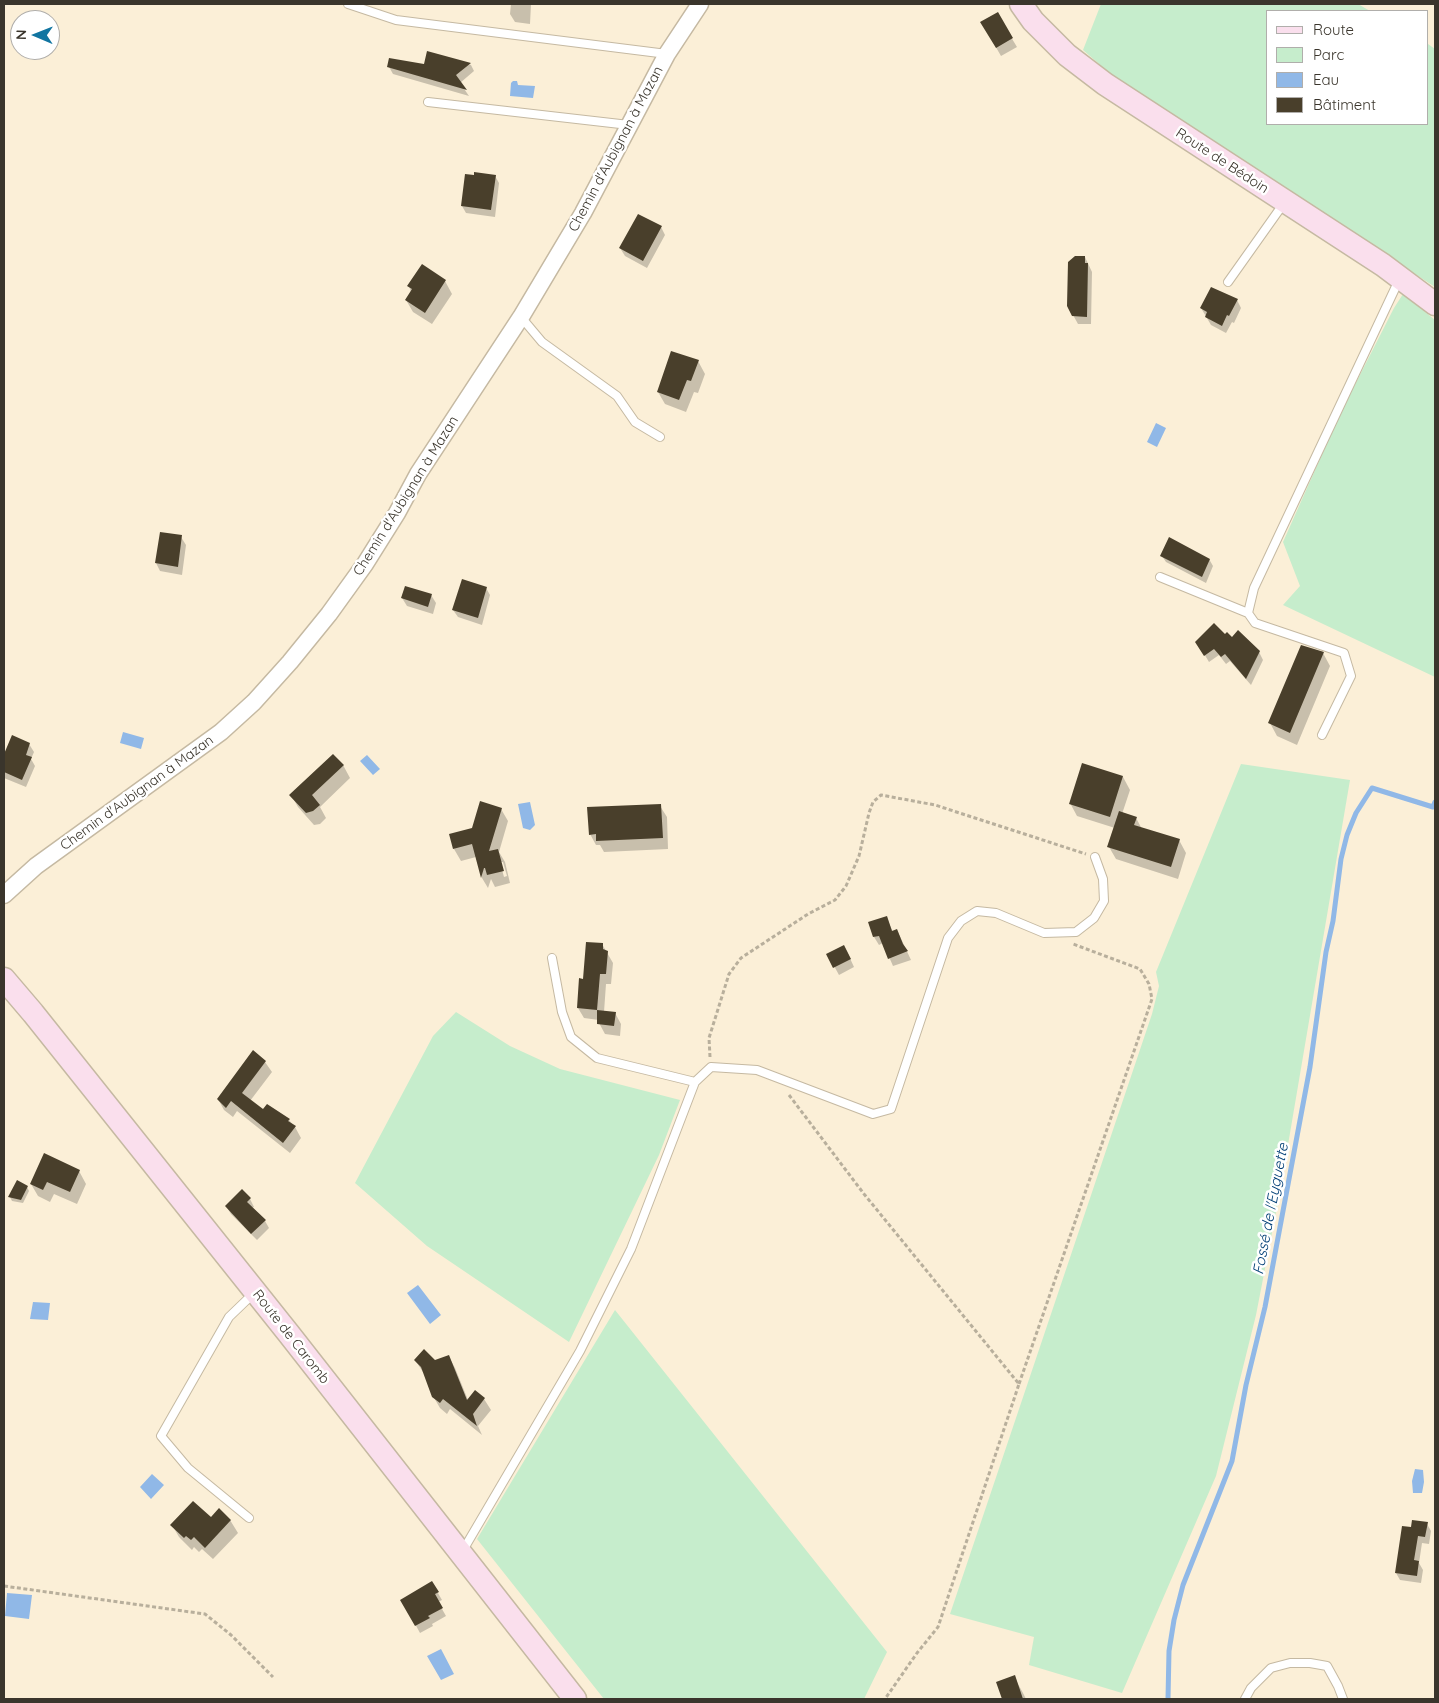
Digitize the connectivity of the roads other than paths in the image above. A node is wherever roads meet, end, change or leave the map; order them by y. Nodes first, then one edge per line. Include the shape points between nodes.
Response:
1 (348, 4) edge
2 (700, 4) edge
3 (1021, 4) edge
4 (668, 54) junction
5 (428, 102) dead end
6 (630, 125) junction
7 (1285, 202) junction
8 (1400, 278) junction
9 (1228, 282) dead end
10 (1435, 304) edge
11 (521, 317) junction
12 (660, 437) dead end
13 (1160, 577) dead end
14 (1248, 613) junction
15 (1322, 734) dead end
16 (1095, 857) road end
17 (4, 895) edge
18 (552, 958) dead end
19 (4, 979) edge
20 (695, 1082) junction
21 (256, 1292) junction
22 (249, 1518) dead end
23 (461, 1553) junction
24 (574, 1699) edge
25 (1244, 1699) edge
26 (1343, 1699) edge

1 - 4 lane via 396,20
2 - 4 street, Chemin d'Aubignan à Mazan
3 - 7 main road, Route de Bédoin via 1066,55 1104,84
4 - 6 street, Chemin d'Aubignan à Mazan
5 - 6 lane
6 - 11 street, Chemin d'Aubignan à Mazan via 583,213
7 - 8 main road, Route de Bédoin
7 - 9 lane
8 - 10 main road, Route de Bédoin
8 - 14 lane via 1254,588
11 - 12 lane via 542,342 617,396 635,422
11 - 17 street, Chemin d'Aubignan à Mazan via 418,474 365,564 290,662 221,732 36,866
13 - 14 lane
14 - 15 lane via 1255,623 1344,653 1351,676
16 - 20 lane via 1103,879 1104,901 1094,918 1076,932 1044,933 996,913 976,911 961,920 948,938 891,1109 873,1114 757,1070 711,1067
18 - 20 lane via 562,1012 571,1037 597,1058
19 - 21 main road, Route de Caromb
20 - 23 lane via 632,1249 580,1351
21 - 22 lane via 229,1317 161,1436 188,1468
21 - 23 main road, Route de Caromb
23 - 24 main road, Route de Caromb
25 - 26 lane via 1271,1668 1290,1663 1310,1663 1327,1666

